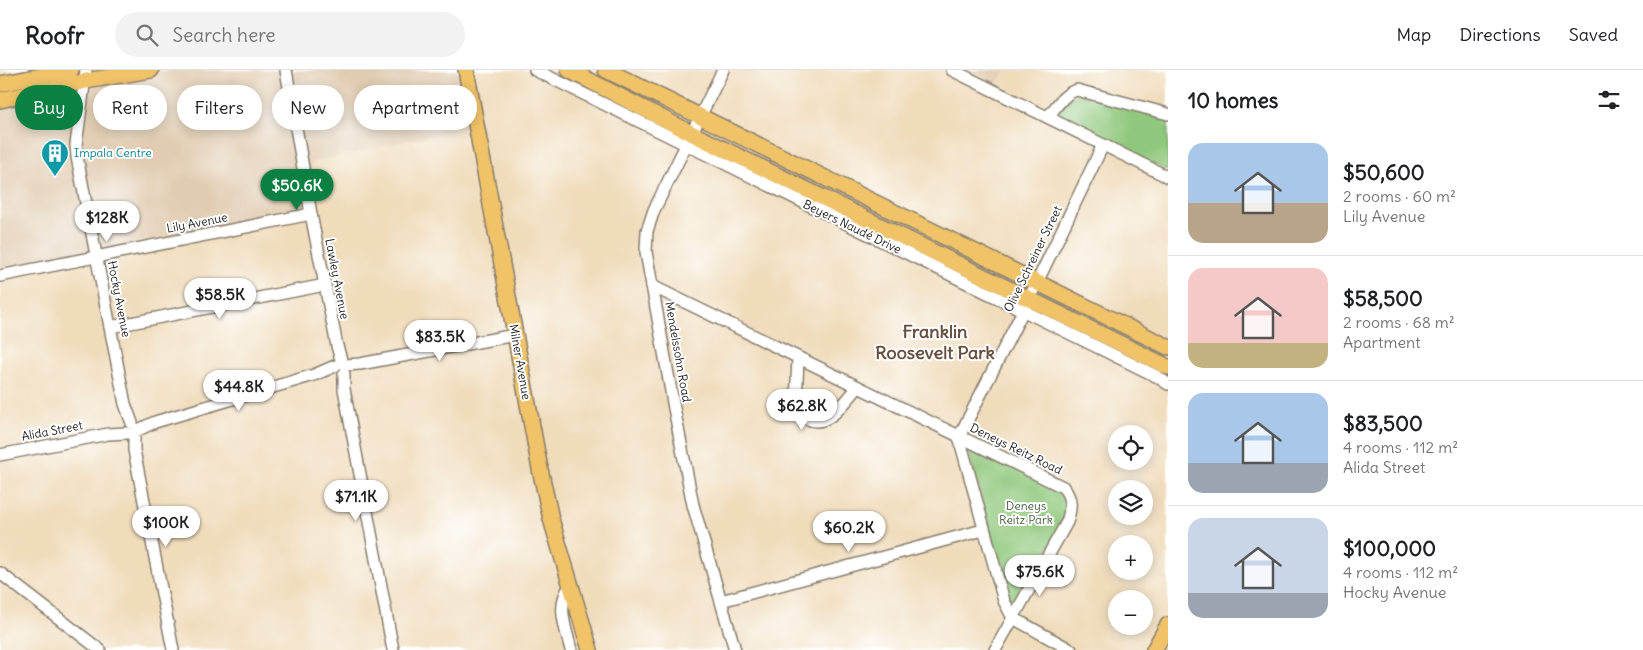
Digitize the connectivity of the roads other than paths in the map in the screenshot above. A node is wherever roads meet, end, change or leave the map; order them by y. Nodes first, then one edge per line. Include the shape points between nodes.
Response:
1 (71, 70) edge
2 (151, 70) edge
3 (286, 70) edge
4 (466, 70) edge
5 (535, 70) edge
6 (569, 70) edge
7 (606, 70) edge
8 (723, 70) edge
9 (952, 70) edge
10 (86, 76) edge
11 (0, 84) edge
12 (0, 100) edge
13 (1168, 114) edge
14 (700, 117) junction
15 (1048, 117) junction
16 (689, 139) junction
17 (1103, 145) junction
18 (1168, 177) edge
19 (311, 214) junction
20 (96, 258) junction
21 (0, 276) edge
22 (1037, 282) junction
23 (325, 285) junction
24 (652, 286) junction
25 (1026, 305) junction
26 (110, 326) junction
27 (515, 335) junction
28 (1168, 347) edge
29 (798, 358) junction
30 (1168, 367) edge
31 (341, 369) junction
32 (1168, 384) edge
33 (858, 387) junction
34 (130, 429) junction
35 (959, 437) junction
36 (0, 456) edge
37 (983, 530) junction
38 (0, 573) edge
39 (570, 586) junction
40 (721, 601) junction
41 (1013, 618) junction
42 (1168, 625) edge
43 (100, 650) edge
44 (173, 650) edge
45 (393, 650) edge
46 (571, 650) edge
47 (590, 650) edge
48 (735, 650) edge
49 (995, 650) edge
50 (1071, 650) edge
51 (1154, 650) edge

1 - 11 main road
2 - 10 main road
3 - 19 street, Lawley Avenue
4 - 27 main road, Milner Avenue
5 - 16 street, Beyers Naudé Drive
6 - 16 main road, Beyers Naudé Drive
7 - 14 main road
8 - 14 street, Mendelssohn Road
9 - 15 street
10 - 12 main road
10 - 20 street, Hocky Avenue via 76,151
13 - 15 street via 1077,90 1063,98
14 - 16 street, Mendelssohn Road
14 - 22 main road
15 - 17 street
16 - 24 street, Mendelssohn Road via 649,222 646,243
16 - 25 main road, Beyers Naudé Drive
17 - 18 street
17 - 22 street, Olive Schreiner Street
19 - 20 street, Lily Avenue
19 - 23 street, Lawley Avenue
20 - 21 street, Lily Avenue
20 - 26 street, Hocky Avenue
22 - 25 street, Olive Schreiner Street
22 - 28 main road
23 - 26 street
23 - 31 street, Lawley Avenue
24 - 29 street, Deneys Reitz Road
24 - 40 street, Mendelssohn Road via 690,490
25 - 30 main road, Beyers Naudé Drive
25 - 32 street, Beyers Naudé Drive
25 - 35 street, Olive Schreiner Street
26 - 34 street, Hocky Avenue
27 - 31 street, Alida Street
27 - 39 main road, Milner Avenue via 540,469
29 - 33 street, Deneys Reitz Road
29 - 33 street via 796,404 806,418 817,421 828,417
31 - 34 street, Alida Street
31 - 45 street, Lawley Avenue
33 - 35 street, Deneys Reitz Road
34 - 36 street, Alida Street
34 - 44 street, Hocky Avenue
35 - 37 street, Deneys Reitz Road
35 - 41 street, Deneys Reitz Road via 1055,482 1063,487 1070,499 1067,522
37 - 40 street
37 - 41 street, Deneys Reitz Road via 1004,602
38 - 43 street
39 - 46 street via 562,609
39 - 47 main road, Milner Avenue
40 - 48 street, Mendelssohn Road
41 - 49 street, Deneys Reitz Road
41 - 50 street
42 - 51 main road

